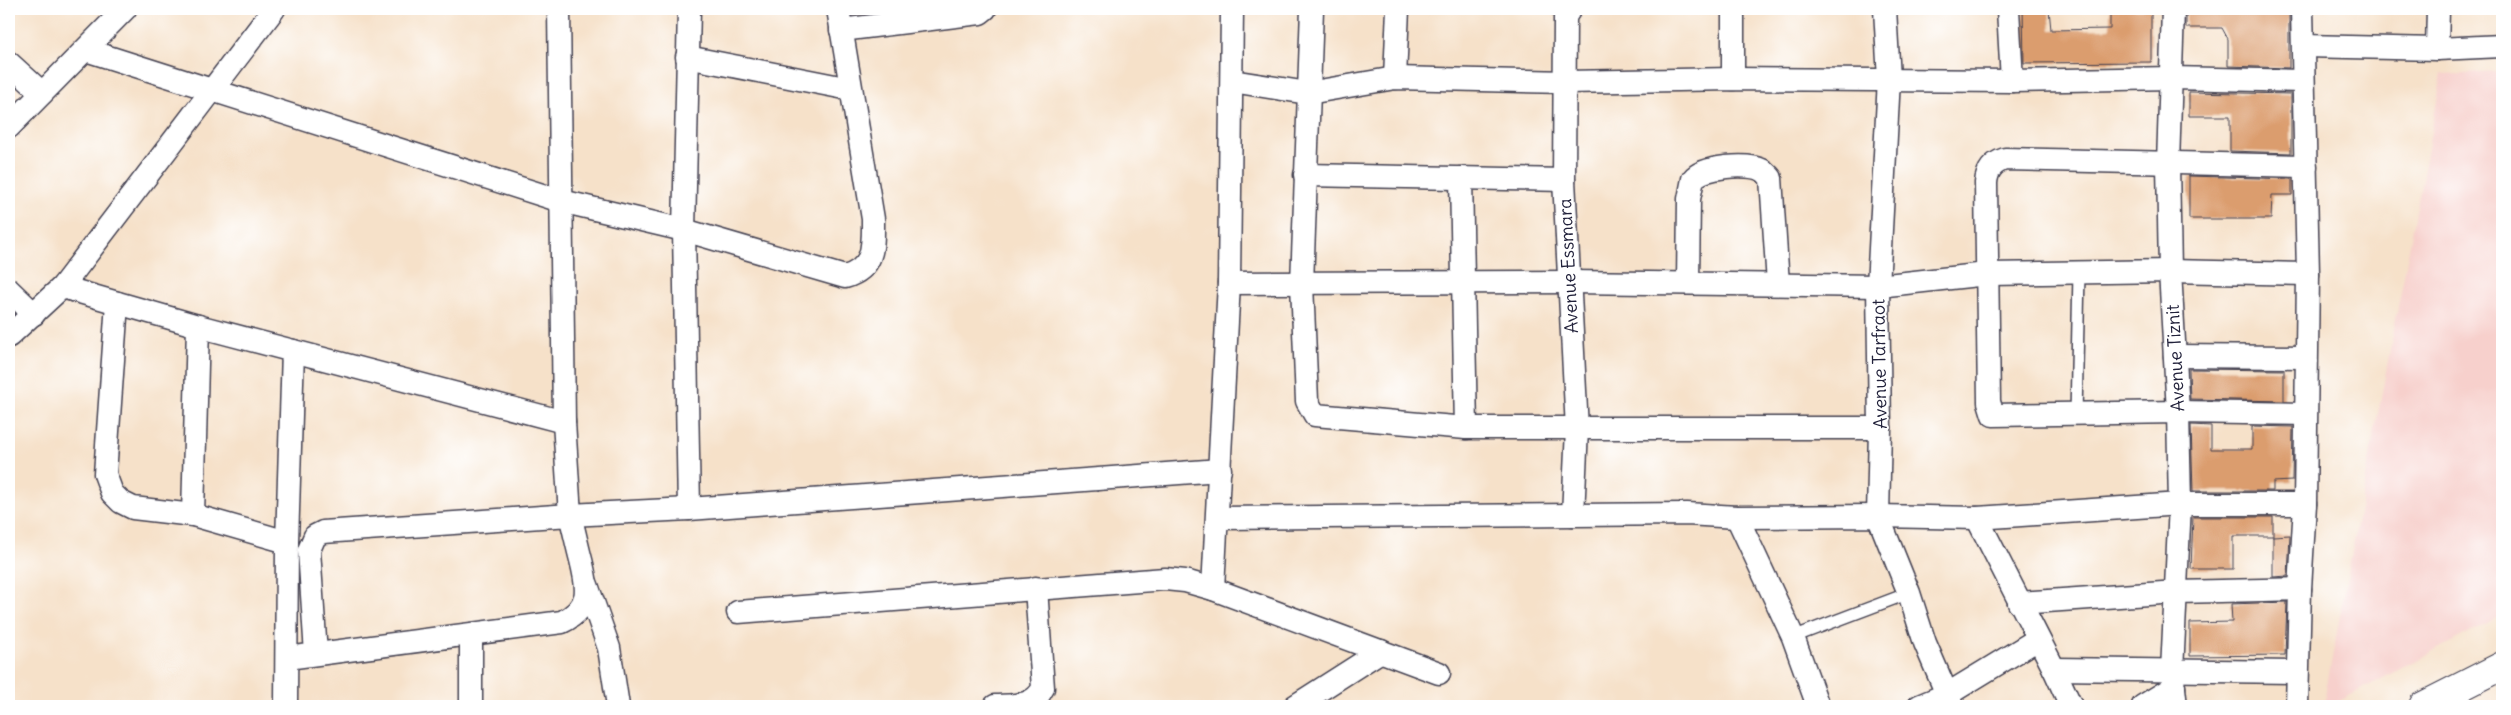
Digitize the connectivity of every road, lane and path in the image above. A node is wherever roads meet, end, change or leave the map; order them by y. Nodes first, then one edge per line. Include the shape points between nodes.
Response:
1 (125, 9) edge
2 (274, 9) edge
3 (559, 9) edge
4 (689, 9) edge
5 (986, 9) edge
6 (1232, 9) edge
7 (1312, 9) edge
8 (1398, 9) edge
9 (1733, 9) edge
10 (1885, 9) edge
11 (2008, 9) edge
12 (2173, 9) edge
13 (2302, 9) edge
14 (2438, 9) edge
15 (1564, 12) edge
16 (911, 14) edge
17 (839, 19) edge
18 (2304, 46) junction
19 (2502, 46) edge
20 (2437, 49) junction
21 (86, 50) junction
22 (688, 56) junction
23 (9, 63) edge
24 (1395, 78) junction
25 (2172, 78) junction
26 (1733, 79) junction
27 (1889, 79) junction
28 (1232, 81) junction
29 (2012, 81) junction
30 (2303, 81) junction
31 (1566, 82) junction
32 (850, 89) junction
33 (213, 90) junction
34 (42, 93) junction
35 (1308, 93) junction
36 (9, 127) edge
37 (2168, 164) junction
38 (2306, 166) junction
39 (1305, 175) junction
40 (1461, 178) junction
41 (1564, 180) junction
42 (561, 201) junction
43 (684, 230) junction
44 (2170, 271) junction
45 (2078, 273) junction
46 (1987, 274) junction
47 (2308, 274) junction
48 (1570, 282) junction
49 (1230, 283) junction
50 (1688, 283) junction
51 (1302, 284) junction
52 (1463, 284) junction
53 (1778, 284) junction
54 (1878, 286) junction
55 (62, 287) junction
56 (9, 290) edge
57 (117, 303) junction
58 (34, 314) junction
59 (198, 326) junction
60 (9, 336) edge
61 (293, 351) junction
62 (2175, 356) junction
63 (2306, 357) junction
64 (2178, 412) junction
65 (2305, 414) junction
66 (2076, 415) junction
67 (564, 422) junction
68 (1466, 428) junction
69 (1880, 428) junction
70 (1577, 429) junction
71 (1220, 470) junction
72 (2180, 504) junction
73 (2305, 504) junction
74 (689, 509) junction
75 (192, 515) junction
76 (570, 515) junction
77 (1572, 515) junction
78 (1878, 516) junction
79 (1737, 517) junction
80 (1218, 518) junction
81 (1977, 518) junction
82 (287, 542) junction
83 (587, 585) junction
84 (1036, 588) junction
85 (1213, 589) junction
86 (2300, 589) junction
87 (2177, 592) junction
88 (1909, 593) junction
89 (2019, 603) junction
90 (738, 612) dead end
91 (471, 635) junction
92 (1793, 637) junction
93 (2038, 639) junction
94 (1381, 651) junction
95 (316, 654) junction
96 (287, 658) junction
97 (2502, 666) edge
98 (2054, 669) junction
99 (2296, 672) junction
100 (1438, 673) dead end
101 (2174, 688) edge
102 (1950, 700) edge
103 (286, 706) edge
104 (471, 706) edge
105 (618, 706) edge
106 (995, 706) edge
107 (1295, 706) edge
108 (1818, 706) edge
109 (1919, 706) edge
110 (2071, 706) edge
111 (2143, 706) edge
112 (2296, 706) edge
113 (2423, 706) edge

1 - 21 street
2 - 33 street
3 - 42 street
4 - 22 street
5 - 16 street via 980,13
6 - 28 street
7 - 35 street
8 - 24 street
9 - 26 street
10 - 27 street, Avenue Tarfraot
11 - 29 street
12 - 25 street, Avenue Tiznit
13 - 18 street
14 - 20 street
15 - 31 street, Avenue Essmara
16 - 17 street
17 - 32 street
18 - 20 street
18 - 30 street
19 - 20 street
21 - 33 street
21 - 34 street
22 - 32 street
22 - 43 street
23 - 34 street
24 - 31 street
24 - 35 street
25 - 29 street
25 - 30 street
25 - 37 street, Avenue Tiznit
26 - 27 street
26 - 31 street
27 - 29 street
27 - 54 street, Avenue Tarfraot
28 - 35 street
28 - 49 street
30 - 38 street
31 - 41 street, Avenue Essmara
32 - 43 street via 873,219 873,245 868,262 859,272 845,277
33 - 42 street
33 - 55 street
34 - 36 street
35 - 39 street
37 - 38 street
37 - 44 street, Avenue Tiznit
37 - 46 street via 2005,159 1997,162 1987,174
38 - 47 street
39 - 40 street
39 - 51 street
40 - 41 street
40 - 52 street
41 - 48 street, Avenue Essmara
42 - 43 street
42 - 67 street
43 - 74 street
44 - 45 street
44 - 47 street
44 - 62 street, Avenue Tiznit
45 - 46 street
45 - 66 lane
46 - 54 street
46 - 66 street via 1991,413 2000,417
47 - 63 street
48 - 50 street
48 - 52 street
48 - 70 street, Avenue Essmara
49 - 51 street
49 - 71 street
50 - 53 street
50 - 53 street via 1689,199 1693,179 1706,170 1730,168 1758,169 1771,178
51 - 52 street
51 - 68 street via 1307,401 1312,412 1320,416
52 - 68 street
53 - 54 street
54 - 69 street, Avenue Tarfraot
55 - 57 street
55 - 58 street
56 - 58 street
57 - 59 street
57 - 75 street via 105,474 112,493 120,502 133,508
58 - 60 street
59 - 61 street
59 - 75 street
61 - 67 street
61 - 82 street
62 - 63 street
62 - 64 street, Avenue Tiznit
63 - 65 street
64 - 65 street
64 - 66 street
64 - 72 street, Avenue Tiznit
65 - 73 street
67 - 76 street
68 - 70 street
69 - 70 street
69 - 78 street, Avenue Tarfraot
70 - 77 street, Avenue Essmara
71 - 74 street
71 - 80 street
72 - 73 street
72 - 81 street
72 - 87 street, Avenue Tiznit
73 - 86 street
74 - 76 street
75 - 82 street
76 - 83 street
76 - 95 street via 323,532 315,536 309,550
77 - 79 street
77 - 80 street
78 - 79 street
78 - 81 street
78 - 88 street, Avenue Tarfraot
79 - 92 street
80 - 85 street
81 - 89 street
82 - 96 street
83 - 91 street via 584,604 571,618 562,622
83 - 105 street via 609,648
84 - 85 street via 1149,579 1185,581
84 - 90 street
84 - 106 street via 1043,688 1028,703
85 - 94 street
86 - 87 street
86 - 99 street
87 - 89 street
87 - 101 street, Avenue Tiznit
88 - 92 lane
88 - 102 street, Avenue Tarfraot via 1925,643
89 - 93 street
91 - 95 street
91 - 104 street
92 - 108 street
93 - 98 street
93 - 102 street
94 - 100 street
94 - 107 street
95 - 96 street
96 - 103 street
97 - 113 street
98 - 101 street
98 - 110 street
99 - 101 street
99 - 112 street
101 - 111 street
102 - 109 street

